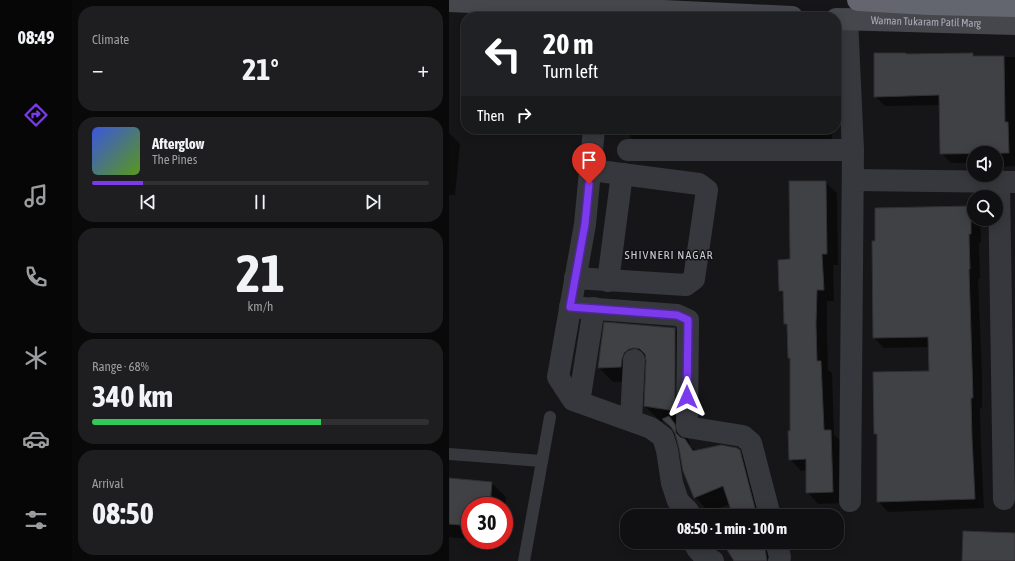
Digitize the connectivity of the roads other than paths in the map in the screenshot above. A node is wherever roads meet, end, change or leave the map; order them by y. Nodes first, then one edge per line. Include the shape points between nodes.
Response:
1 (857, 0) edge
2 (449, 1) edge
3 (1015, 6) edge
4 (592, 12) edge
5 (844, 13) edge
6 (1015, 24) edge
7 (594, 134) edge
8 (628, 150) dead end
9 (853, 150) junction
10 (591, 170) junction
11 (622, 174) junction
12 (854, 180) junction
13 (1007, 182) edge
14 (577, 270) junction
15 (609, 272) junction
16 (570, 307) junction
17 (594, 308) junction
18 (634, 360) dead end
19 (579, 402) junction
20 (550, 417) dead end
21 (631, 420) junction
22 (687, 427) junction
23 (663, 437) junction
24 (449, 454) edge
25 (542, 461) junction
26 (1004, 499) dead end
27 (850, 501) dead end
28 (686, 509) edge
29 (767, 509) edge
30 (698, 549) edge
31 (778, 549) edge
32 (524, 561) edge
33 (713, 561) edge
34 (779, 561) edge

1 - 3 highway
2 - 4 main road
5 - 6 main road, Waman Tukaram Patil Marg
5 - 9 street
7 - 10 street
8 - 9 street
9 - 12 street
10 - 11 street
10 - 14 street
11 - 15 street
11 - 15 street via 699,184 707,190 694,279 686,285
12 - 13 street
12 - 27 street
13 - 26 street
14 - 15 street
14 - 16 street
16 - 17 street
16 - 19 street via 558,377 573,400
17 - 19 street
17 - 22 street via 677,315 688,320
18 - 21 street
19 - 21 street
20 - 25 lane
21 - 23 street via 651,428
22 - 23 street
22 - 29 street via 743,436 751,443
23 - 28 street via 672,483 678,501
24 - 25 lane
25 - 32 lane
30 - 33 street
31 - 34 street

